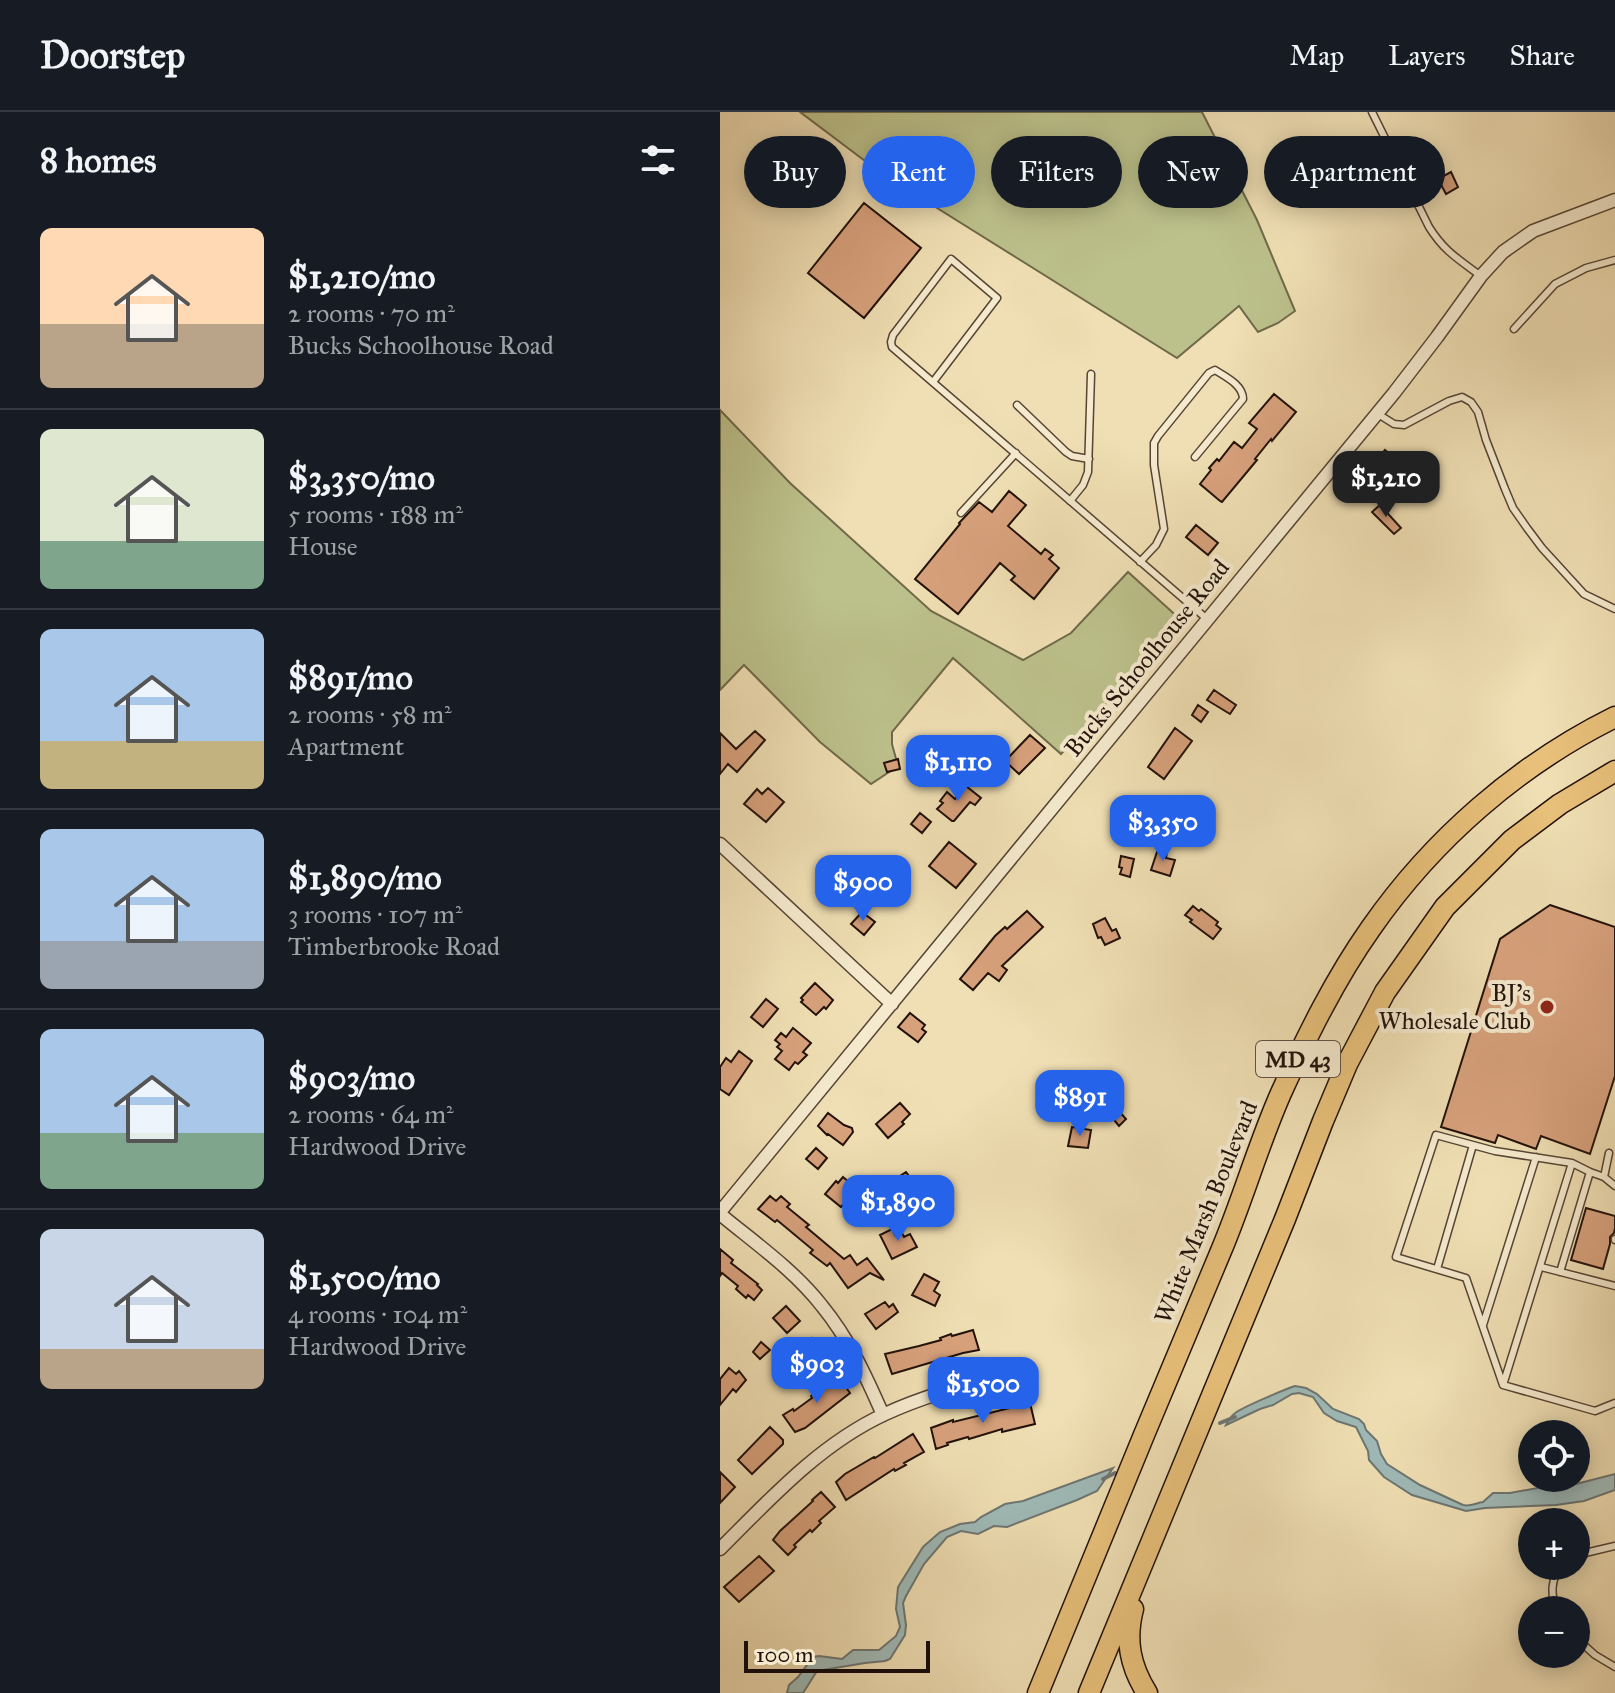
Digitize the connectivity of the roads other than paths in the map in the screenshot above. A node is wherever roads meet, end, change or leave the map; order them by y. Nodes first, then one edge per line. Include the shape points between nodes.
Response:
1 (1372, 112) edge
2 (1615, 200) edge
3 (1615, 260) edge
4 (1481, 276) junction
5 (1514, 329) dead end
6 (1091, 374) dead end
7 (933, 382) junction
8 (1017, 405) dead end
9 (1377, 413) junction
10 (1016, 453) junction
11 (1195, 457) dead end
12 (1089, 459) junction
13 (1070, 501) junction
14 (961, 513) dead end
15 (1140, 562) junction
16 (1615, 609) edge
17 (1207, 619) junction
18 (1615, 717) edge
19 (1615, 771) edge
20 (720, 844) edge
21 (892, 1004) junction
22 (1473, 1145) junction
23 (1609, 1153) dead end
24 (1536, 1157) junction
25 (1572, 1163) junction
26 (1590, 1172) junction
27 (1604, 1177) junction
28 (1615, 1186) edge
29 (720, 1213) edge
30 (1541, 1267) junction
31 (1437, 1269) junction
32 (1560, 1272) junction
33 (1615, 1286) edge
34 (1483, 1327) junction
35 (1013, 1372) dead end
36 (1503, 1385) junction
37 (1615, 1403) edge
38 (883, 1415) junction
39 (1615, 1546) edge
40 (720, 1549) edge
41 (1149, 1549) junction
42 (1590, 1552) edge
43 (1590, 1651) edge
44 (1615, 1667) edge
45 (1038, 1693) edge
46 (1089, 1693) edge
47 (1147, 1693) edge

1 - 4 lane via 1429,227 1446,251
2 - 4 street, Bucks Schoolhouse Road via 1533,231
3 - 5 lane via 1555,284
4 - 9 street, Bucks Schoolhouse Road
6 - 12 lane
7 - 7 lane via 891,342 951,259 997,298
7 - 10 lane
8 - 12 lane via 1066,452
9 - 16 lane via 1404,425 1449,401 1462,397 1471,402 1513,508 1584,594
9 - 17 street, Bucks Schoolhouse Road
10 - 13 lane
10 - 14 lane
11 - 15 lane via 1243,399 1239,387 1215,370 1154,443 1164,529
12 - 13 lane via 1083,485
13 - 15 lane
15 - 17 lane
17 - 21 street, Bucks Schoolhouse Road
18 - 45 highway, White Marsh Boulevard / MD 43 via 1552,753 1477,810 1416,870 1352,957 1281,1093
19 - 41 highway, MD 43 via 1560,804 1502,849 1445,907 1385,992 1347,1064
20 - 21 street
21 - 29 street, Bucks Schoolhouse Road
22 - 24 lane
22 - 31 lane
22 - 31 lane via 1436,1135 1396,1257
23 - 27 lane
24 - 25 lane
24 - 34 lane
25 - 26 lane
25 - 30 lane
26 - 27 lane
26 - 32 lane
27 - 28 lane
29 - 38 street via 822,1306 861,1365
30 - 32 lane
30 - 36 lane
31 - 34 lane via 1466,1278
32 - 33 lane
34 - 36 lane
35 - 38 street
36 - 37 lane via 1595,1411
38 - 40 street via 820,1454
39 - 42 lane
41 - 46 highway, MD 43
41 - 47 highway via 1128,1635 1131,1660
43 - 44 lane

